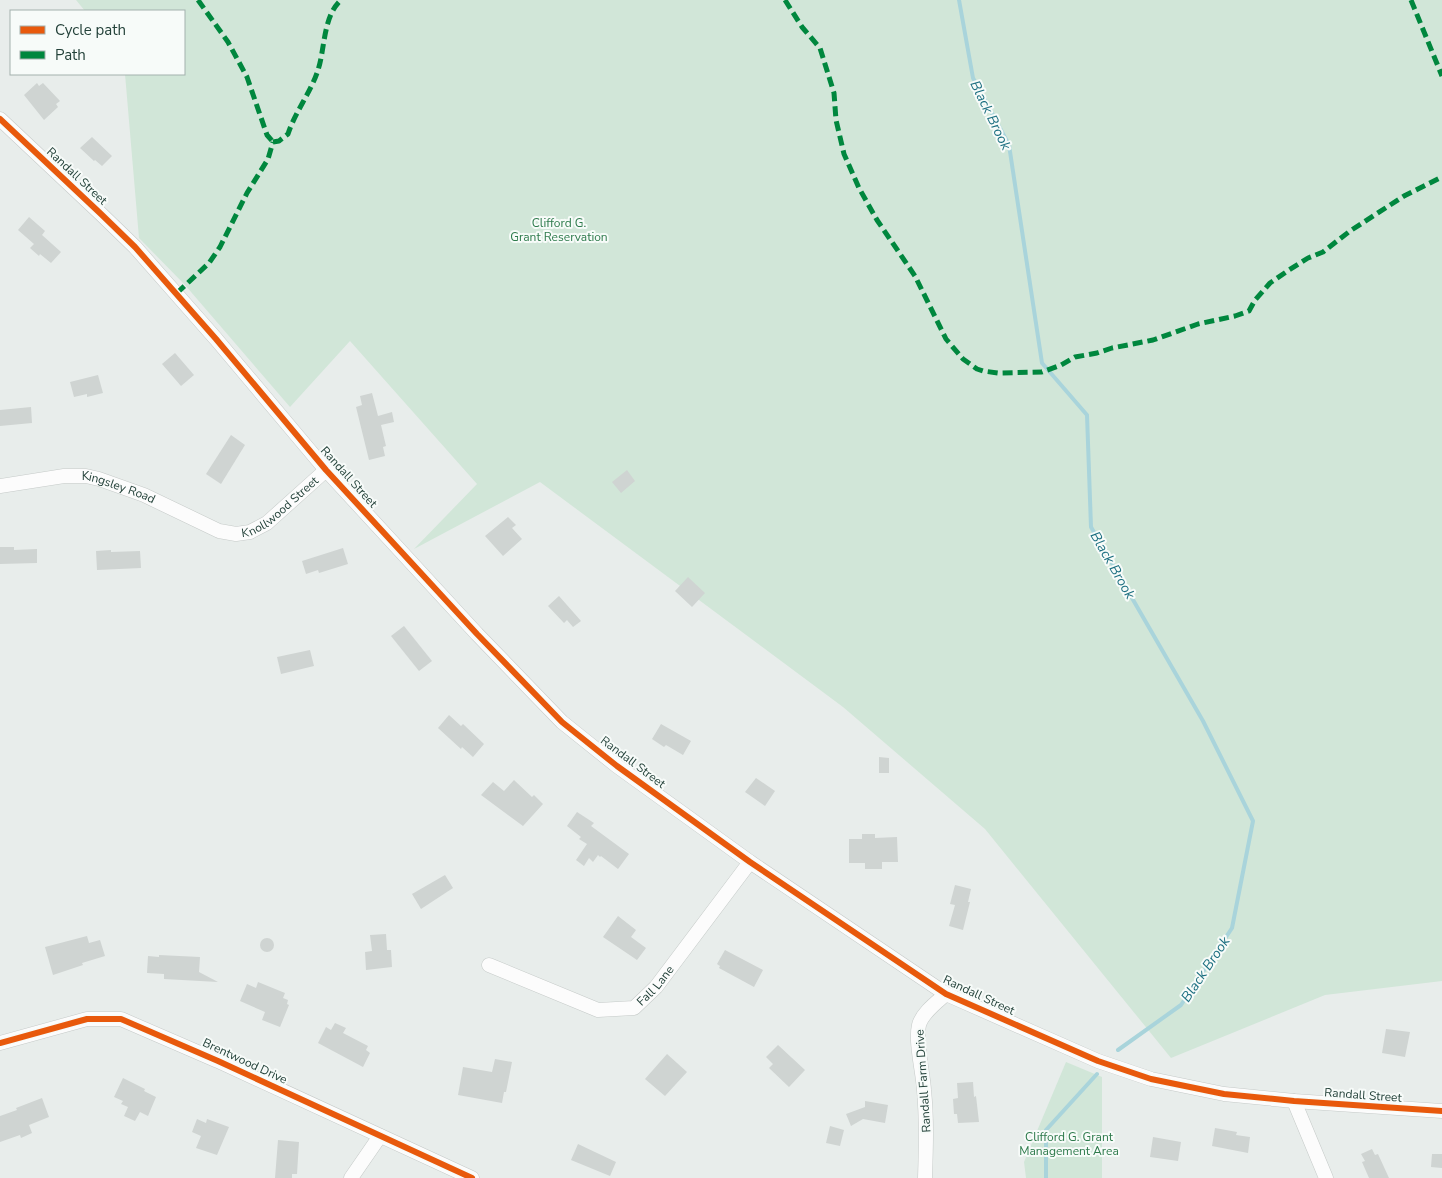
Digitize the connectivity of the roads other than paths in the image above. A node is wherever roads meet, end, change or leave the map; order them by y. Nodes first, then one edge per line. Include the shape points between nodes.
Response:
1 (0, 119) edge
2 (326, 470) junction
3 (0, 486) edge
4 (229, 534) joint
5 (750, 862) junction
6 (489, 965) dead end
7 (946, 994) junction
8 (0, 1043) edge
9 (1294, 1101) junction
10 (1442, 1111) edge
11 (380, 1136) junction
12 (351, 1178) edge
13 (472, 1178) edge
14 (925, 1178) edge
15 (1326, 1178) edge

1 - 2 street, Randall Street via 135,247
2 - 4 street, Knollwood Street via 267,523 250,532
2 - 5 street, Randall Street via 562,722
3 - 4 street, Kingsley Road via 64,476 86,476 144,495
5 - 6 street, Fall Lane via 656,987 634,1008 598,1010
5 - 7 street, Randall Street
7 - 9 street, Randall Street via 1098,1061 1151,1079 1224,1094
7 - 14 street, Randall Farm Drive via 927,1012 919,1025 927,1134
8 - 11 street, Brentwood Drive via 87,1019 121,1019
9 - 10 street, Randall Street
9 - 15 street
11 - 12 street
11 - 13 street, Brentwood Drive

